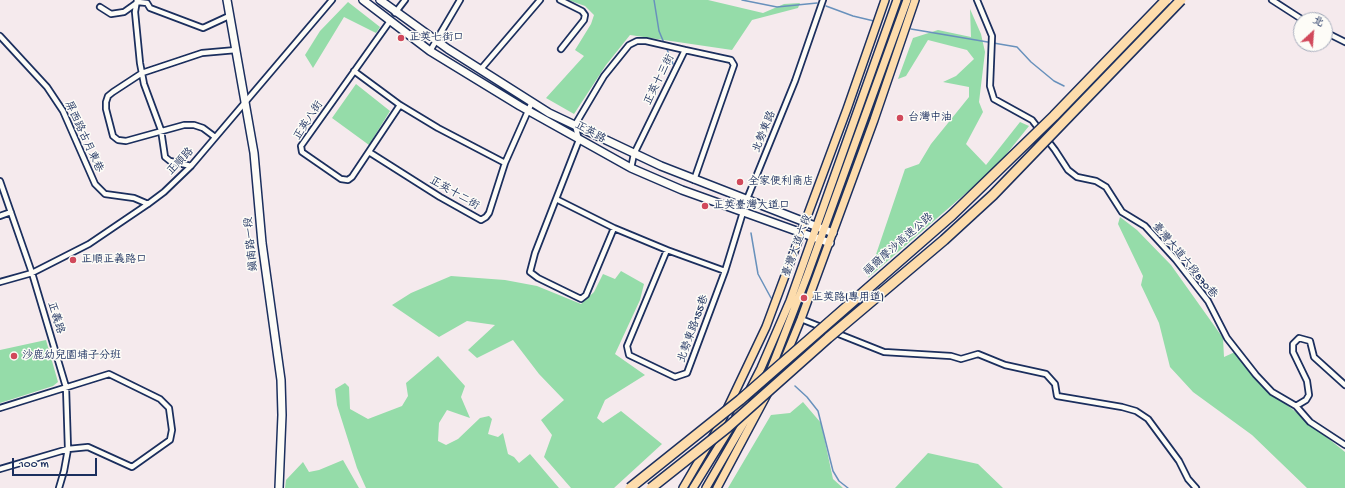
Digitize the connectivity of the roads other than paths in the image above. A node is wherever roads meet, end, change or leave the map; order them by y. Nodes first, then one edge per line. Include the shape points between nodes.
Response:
1 (227, 0) edge
2 (332, 0) edge
3 (363, 0) edge
4 (380, 0) edge
5 (404, 0) edge
6 (460, 0) edge
7 (540, 0) edge
8 (560, 0) edge
9 (823, 0) edge
10 (885, 0) edge
11 (898, 0) edge
12 (907, 0) edge
13 (915, 0) edge
14 (977, 0) edge
15 (1166, 0) edge
16 (1181, 0) edge
17 (1272, 0) edge
18 (138, 1) edge
19 (100, 7) dead end
20 (395, 13) junction
21 (1293, 14) edge
22 (230, 16) junction
23 (390, 21) junction
24 (0, 36) edge
25 (1333, 36) edge
26 (436, 40) junction
27 (1345, 42) edge
28 (561, 49) dead end
29 (236, 50) junction
30 (685, 50) junction
31 (430, 51) junction
32 (481, 69) junction
33 (354, 71) junction
34 (142, 73) junction
35 (245, 102) junction
36 (532, 102) junction
37 (400, 105) junction
38 (527, 110) junction
39 (575, 125) junction
40 (161, 130) junction
41 (215, 137) junction
42 (579, 140) junction
43 (369, 152) junction
44 (634, 154) junction
45 (505, 163) junction
46 (191, 166) junction
47 (631, 168) junction
48 (694, 180) junction
49 (0, 181) edge
50 (556, 199) junction
51 (747, 199) junction
52 (148, 204) junction
53 (11, 212) junction
54 (744, 213) junction
55 (0, 216) edge
56 (804, 221) junction
57 (614, 228) junction
58 (821, 228) junction
59 (800, 233) junction
60 (833, 233) junction
61 (817, 239) junction
62 (830, 243) junction
63 (668, 250) junction
64 (725, 271) junction
65 (32, 273) junction
66 (0, 282) edge
67 (801, 319) junction
68 (1345, 385) edge
69 (66, 387) junction
70 (1296, 406) junction
71 (0, 408) edge
72 (1345, 445) edge
73 (68, 449) junction
74 (0, 469) edge
75 (59, 488) edge
76 (279, 488) edge
77 (630, 488) edge
78 (651, 488) edge
79 (683, 488) edge
80 (693, 488) edge
81 (706, 488) edge
82 (717, 488) edge
83 (1196, 488) edge

1 - 22 street, 鎮南路一段
2 - 35 street, 正順路
3 - 23 street, 正英路
4 - 20 street, 正英路
5 - 20 street
6 - 26 street
7 - 32 street
8 - 28 street via 585,15 584,20
9 - 51 street, 北勢東路
10 - 56 main road, 臺灣大道六段
11 - 58 main road, 臺灣大道六段
12 - 58 main road, 臺灣大道六段
13 - 60 main road
14 - 70 street, 臺灣大道六段870巷 via 992,39 990,86 994,99 1032,120 1068,170 1077,177 1106,187 1122,212 1145,226 1208,301 1227,338 1256,375 1272,392
15 - 77 highway, 福爾摩沙高速公路, bridge via 1054,116 952,215 740,400
16 - 78 highway, bridge via 1020,168 955,230 728,427
17 - 21 street
18 - 19 street via 124,12 111,14
18 - 22 street via 203,28
18 - 34 street via 135,12
20 - 26 street, 正英路
22 - 29 street, 鎮南路一段
23 - 31 street, 正英路
23 - 33 street, 正英八街
24 - 52 street, 屏西路古月東巷 via 47,87 63,111 95,184 105,194 134,198
25 - 27 street
26 - 31 street
26 - 32 street, 正英路
29 - 34 street via 202,53
29 - 35 street, 鎮南路一段
30 - 39 street via 646,41 637,41 630,45 604,76
30 - 44 street, 正英十三街
30 - 48 street, 正英十三街 via 731,60 734,65
31 - 38 street, 正英路
32 - 36 street, 正英路
33 - 37 street
33 - 43 street, 正英八街 via 301,146 302,152 341,179 348,180
34 - 40 street
34 - 40 street via 108,96 106,109 113,136 126,141
35 - 41 street, 正順路
35 - 76 street, 鎮南路一段 via 254,153 262,243 281,380
36 - 38 street, 正英十二街
36 - 39 street, 正英路
37 - 43 street, 正英八街
37 - 45 street
38 - 42 street, 正英路
38 - 45 street, 正英十二街
39 - 42 street
39 - 44 street, 正英路
40 - 41 street via 194,125
40 - 46 street via 165,157 170,161
41 - 46 street, 正順路
42 - 47 street, 正英路
42 - 50 street
43 - 45 street, 正英十二街 via 481,220 489,213
44 - 47 street, 正英十三街
44 - 48 street, 正英路
46 - 52 street, 正順路
47 - 54 street, 正英路
48 - 51 street, 正英路
49 - 53 street, 正義路
50 - 57 street
50 - 57 street via 531,265 530,272 538,278 581,298 586,296
51 - 54 street, 北勢東路
51 - 56 street, 正英路
52 - 65 street, 正順路 via 89,244
53 - 55 street
53 - 65 street, 正義路
54 - 59 street, 正英路
54 - 64 street, 北勢東路
56 - 58 street, 正英路
56 - 59 main road, 臺灣大道六段
57 - 63 street
58 - 60 street, 正英路
58 - 61 main road, 臺灣大道六段
59 - 61 street, 正英路
59 - 79 main road, 臺灣大道六段 via 751,363 718,428
60 - 62 main road
61 - 62 street, 正英路
61 - 80 main road, 臺灣大道六段 via 742,408
61 - 81 main road, 臺灣大道六段 via 770,372
62 - 67 main road
63 - 64 street
63 - 64 street, 北勢東路155巷 via 627,346 629,355 675,377 687,374
65 - 66 street, 正順路
65 - 69 street, 正義路
67 - 82 main road via 767,396
67 - 83 street via 884,352 951,356 961,359 978,354 1005,365 1046,374 1055,384 1057,396 1122,406 1136,411 1148,419
68 - 70 street via 1314,357 1310,341 1299,338 1293,344 1293,352 1307,381 1309,395
69 - 71 street
69 - 73 street, 正義路
69 - 73 street via 109,374 160,399 169,408 172,430 170,440 132,467 88,447
70 - 72 street, 臺灣大道六段870巷 via 1310,422
73 - 74 street
73 - 75 street, 正義路

